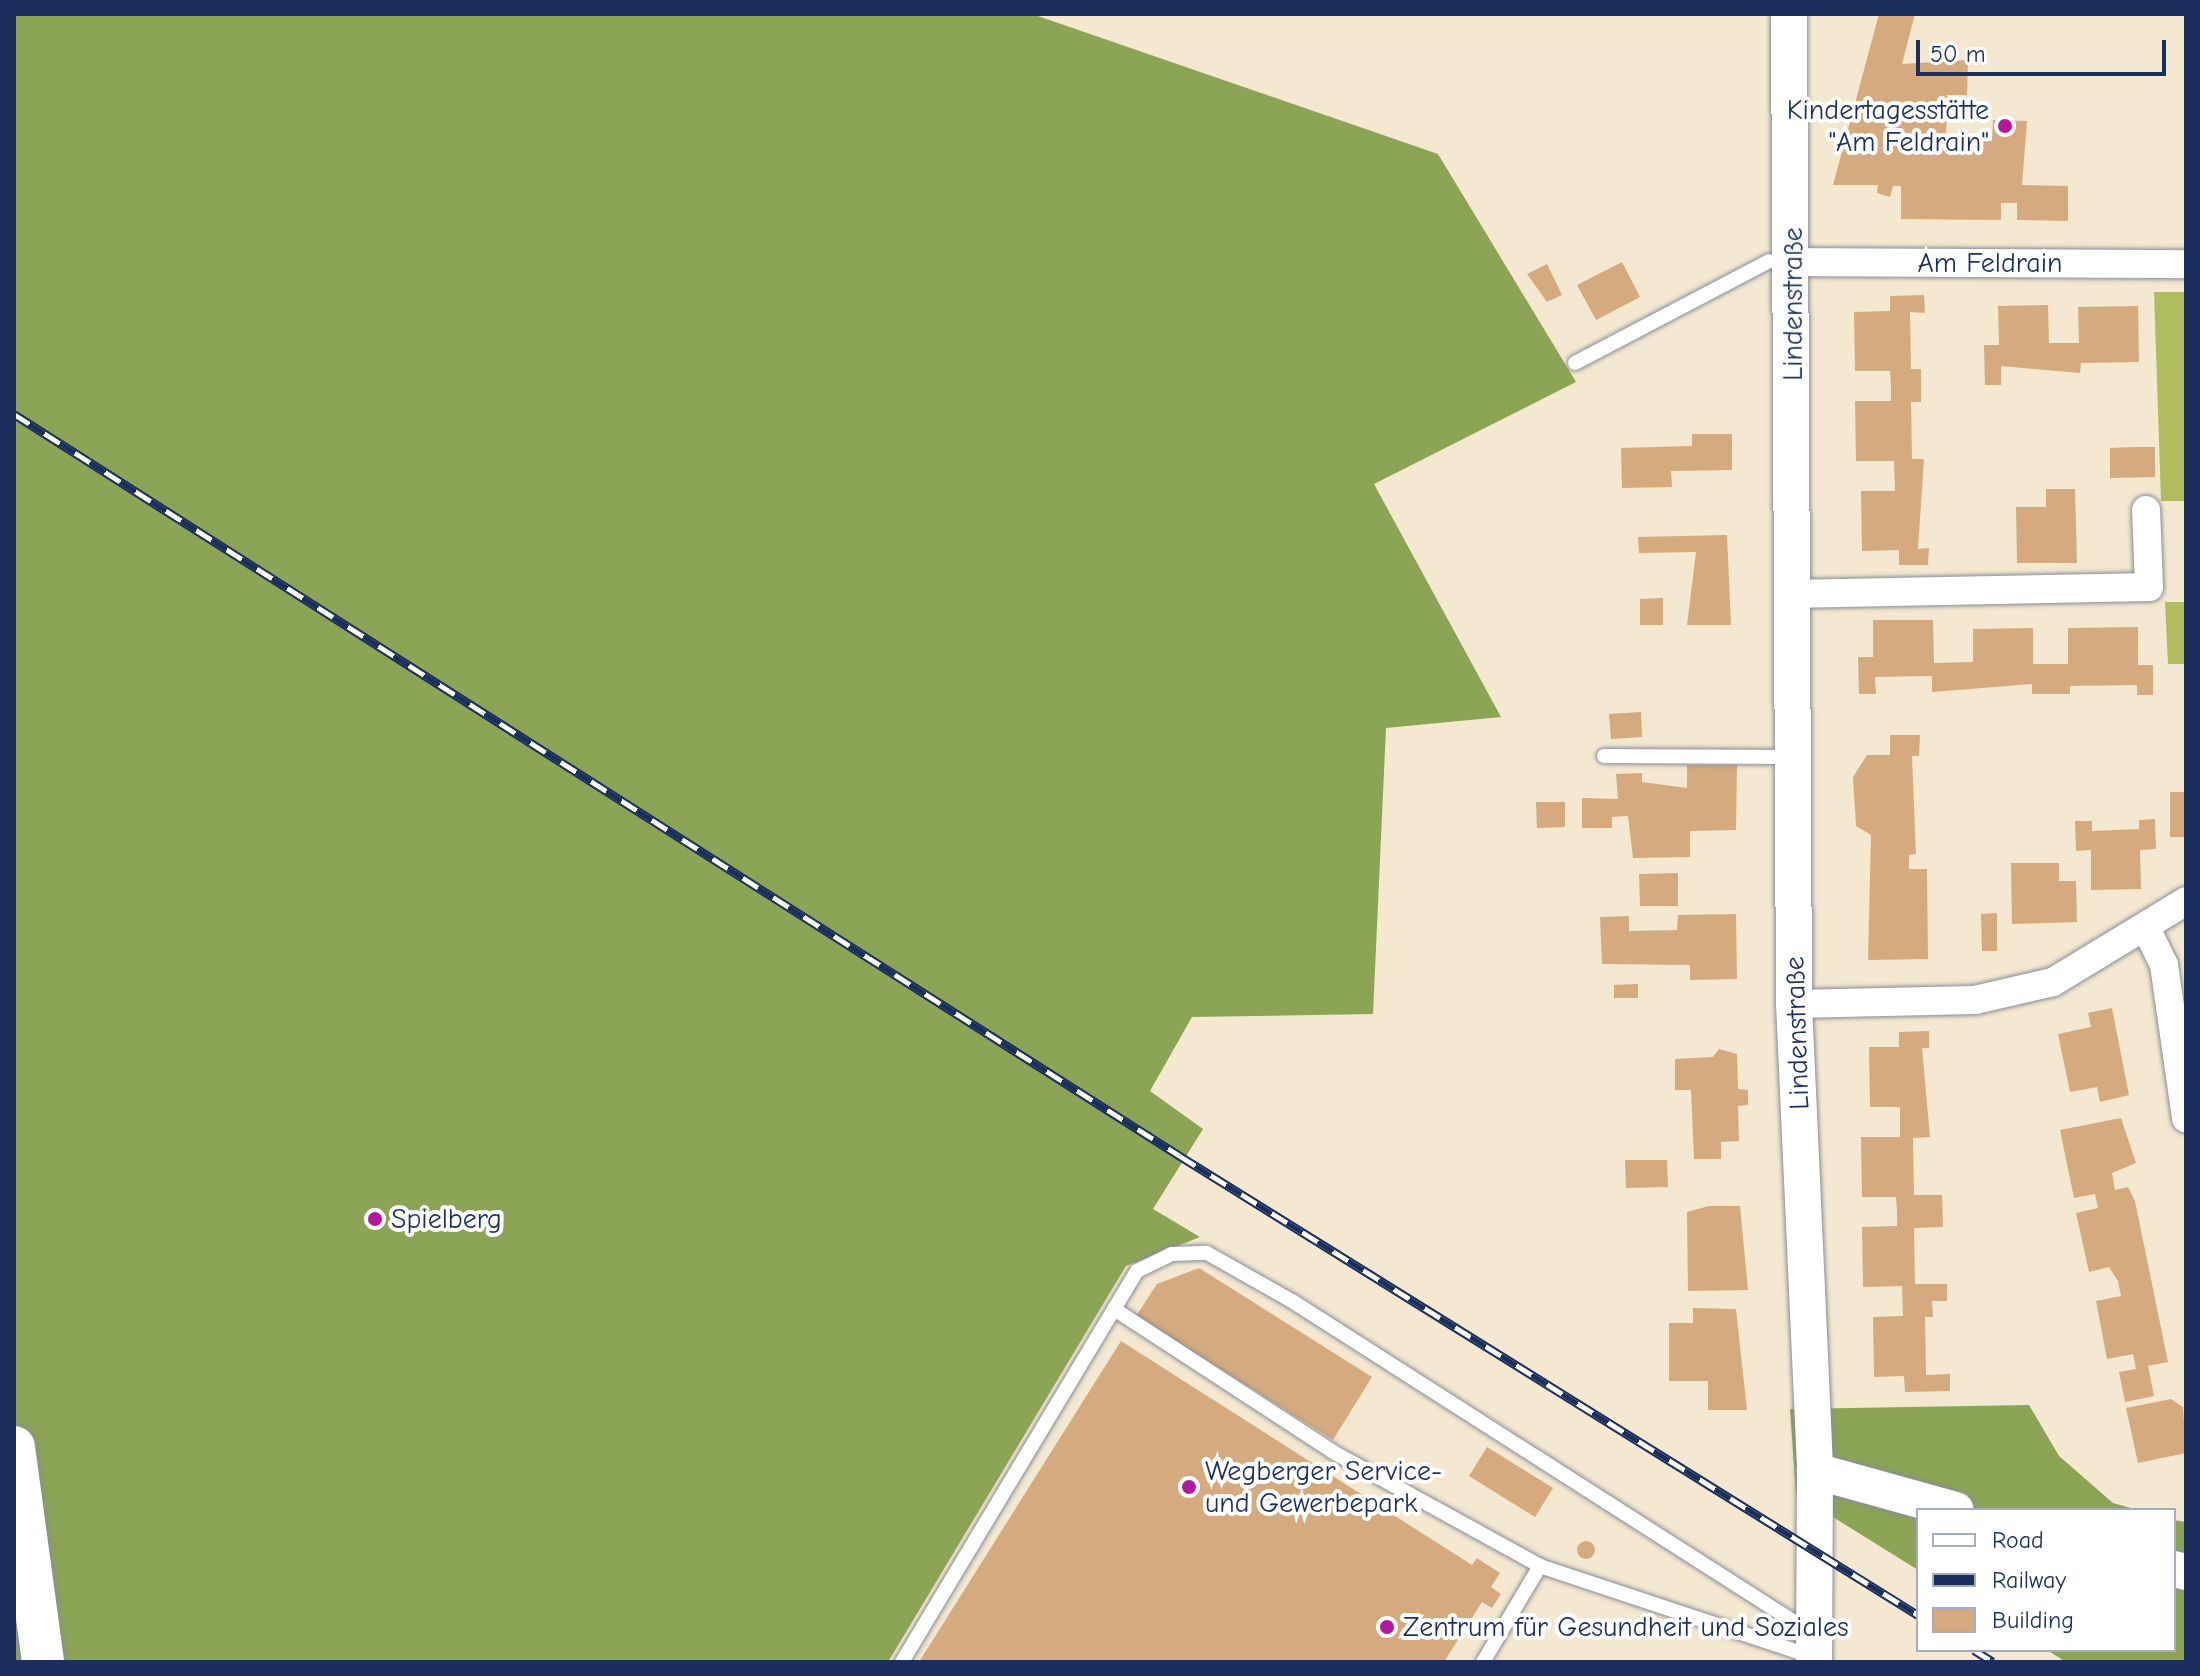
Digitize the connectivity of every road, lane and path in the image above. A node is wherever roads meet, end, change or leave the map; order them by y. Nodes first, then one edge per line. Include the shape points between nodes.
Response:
1 (1789, 14) edge
2 (1782, 261) junction
3 (2186, 264) edge
4 (1575, 363) dead end
5 (2146, 510) dead end
6 (1790, 594) junction
7 (1604, 756) dead end
8 (1793, 757) junction
9 (2186, 901) edge
10 (2147, 930) junction
11 (1794, 1004) junction
12 (2186, 1118) edge
13 (1114, 1309) junction
14 (14, 1447) edge
15 (1815, 1471) junction
16 (1949, 1508) edge
17 (1540, 1566) junction
18 (1814, 1651) edge
19 (43, 1662) edge
20 (902, 1662) edge
21 (1483, 1662) edge

1 - 2 street, Lindenstraße
2 - 3 street, Am Feldrain
2 - 4 lane
2 - 6 street, Lindenstraße
5 - 6 street via 2149,587
6 - 8 street, Lindenstraße
7 - 8 lane
8 - 11 street, Lindenstraße
9 - 10 street
10 - 11 street via 2053,982 1975,1000
10 - 12 street via 2164,965
11 - 15 street, Lindenstraße
13 - 17 lane via 1333,1452
13 - 18 lane via 1137,1271 1172,1254 1207,1253
13 - 20 lane
14 - 19 main road
15 - 16 street
15 - 18 street, Lindenstraße
17 - 18 lane
17 - 21 lane

